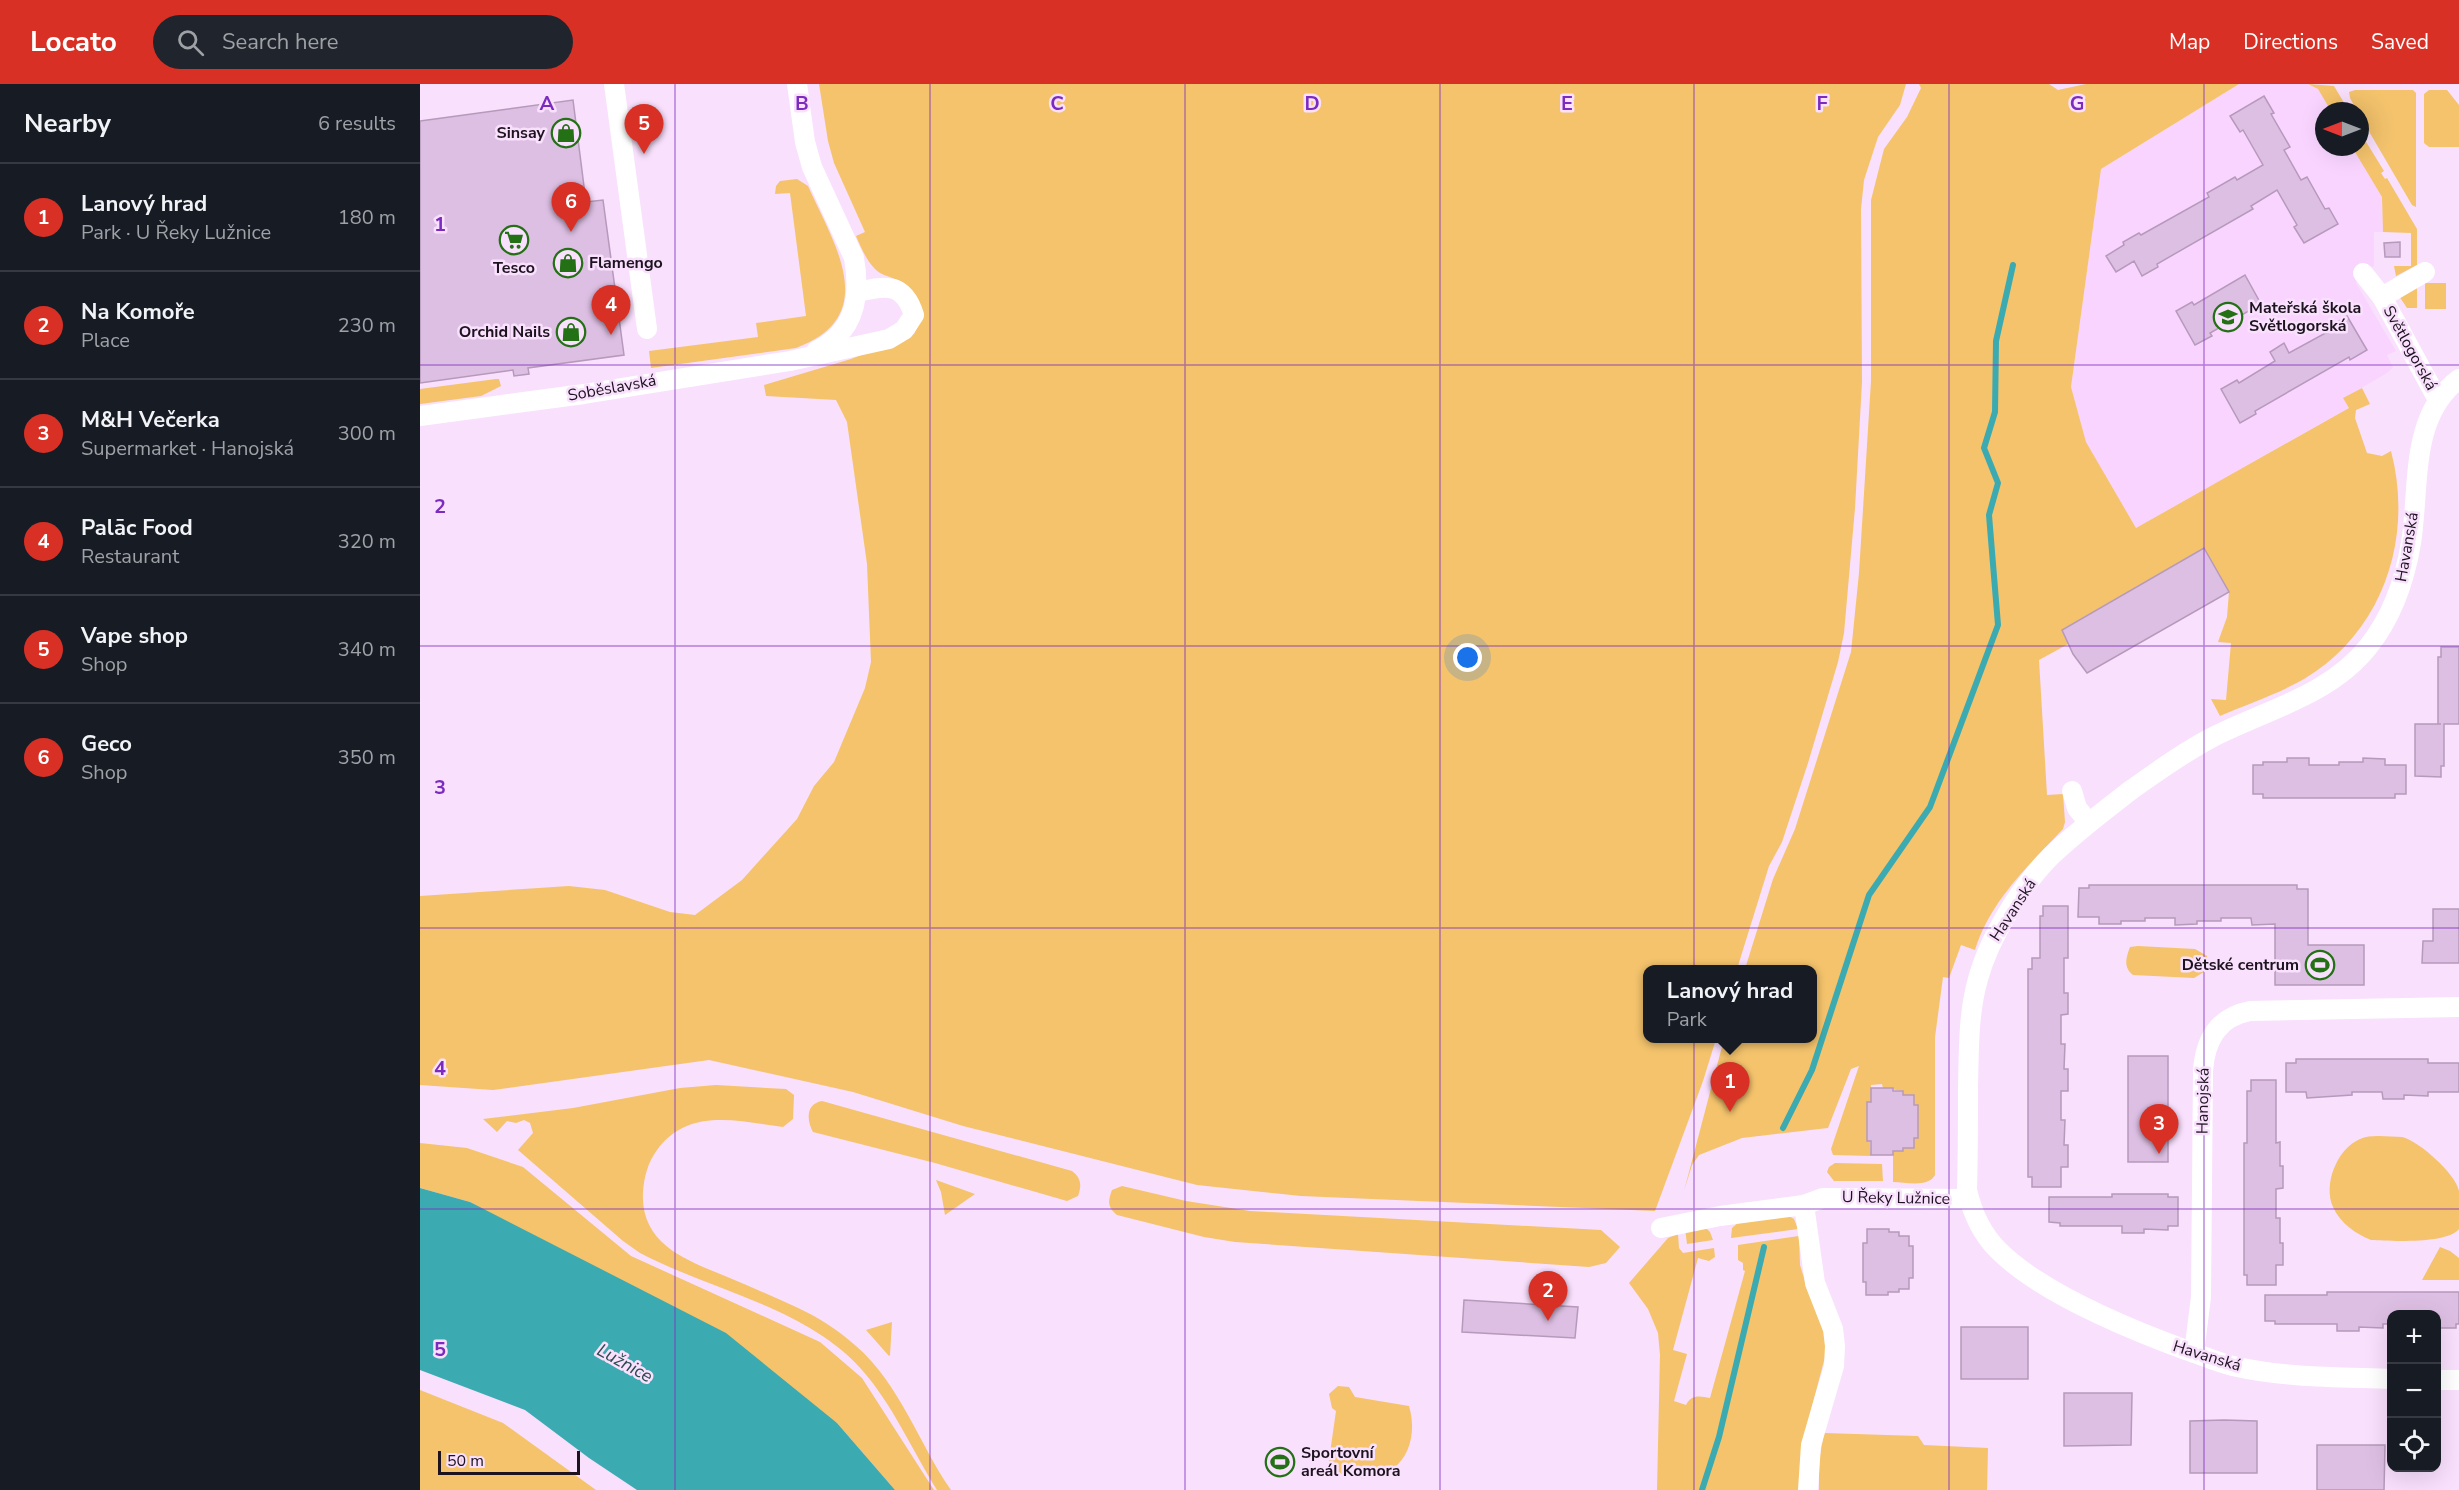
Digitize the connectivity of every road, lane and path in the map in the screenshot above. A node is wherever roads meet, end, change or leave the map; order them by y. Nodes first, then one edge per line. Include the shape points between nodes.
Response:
1 (614, 84) edge
2 (796, 84) edge
3 (2425, 272) dead end
4 (2363, 273) dead end
5 (858, 292) junction
6 (2382, 297) junction
7 (647, 329) dead end
8 (802, 357) junction
9 (2459, 379) edge
10 (2438, 400) junction
11 (420, 416) edge
12 (2072, 791) dead end
13 (2089, 823) junction
14 (2459, 1007) edge
15 (1969, 1199) junction
16 (1804, 1205) junction
17 (1661, 1228) dead end
18 (2194, 1353) junction
19 (2387, 1380) edge
20 (2441, 1380) edge
21 (2459, 1380) edge
22 (1808, 1490) edge

1 - 7 street
2 - 5 street via 812,167 854,258
3 - 6 street
4 - 6 street, Světlogorská
5 - 8 street via 842,331 826,346
5 - 8 street via 898,290 909,299 914,315 904,330 888,339
6 - 10 street, Světlogorská
8 - 11 street, Soběslavská via 584,394
9 - 10 street, Světlogorská
10 - 13 street, Havanská via 2421,445 2412,541 2403,582 2369,646 2348,668 2322,686 2196,745
12 - 13 street via 2077,808
13 - 15 street, Havanská via 2050,857 2007,913 1977,980 1970,1016
14 - 18 street, Hanojská via 2250,1011 2218,1026 2207,1047 2203,1071 2201,1279
15 - 16 street, U Řeky Lužnice via 1823,1198
15 - 18 street, Havanská via 1984,1232 1998,1250 2032,1275 2080,1305
16 - 17 street
16 - 22 street via 1815,1282 1833,1329 1835,1346 1834,1366 1811,1445
18 - 19 street, Havanská via 2267,1372
20 - 21 street

